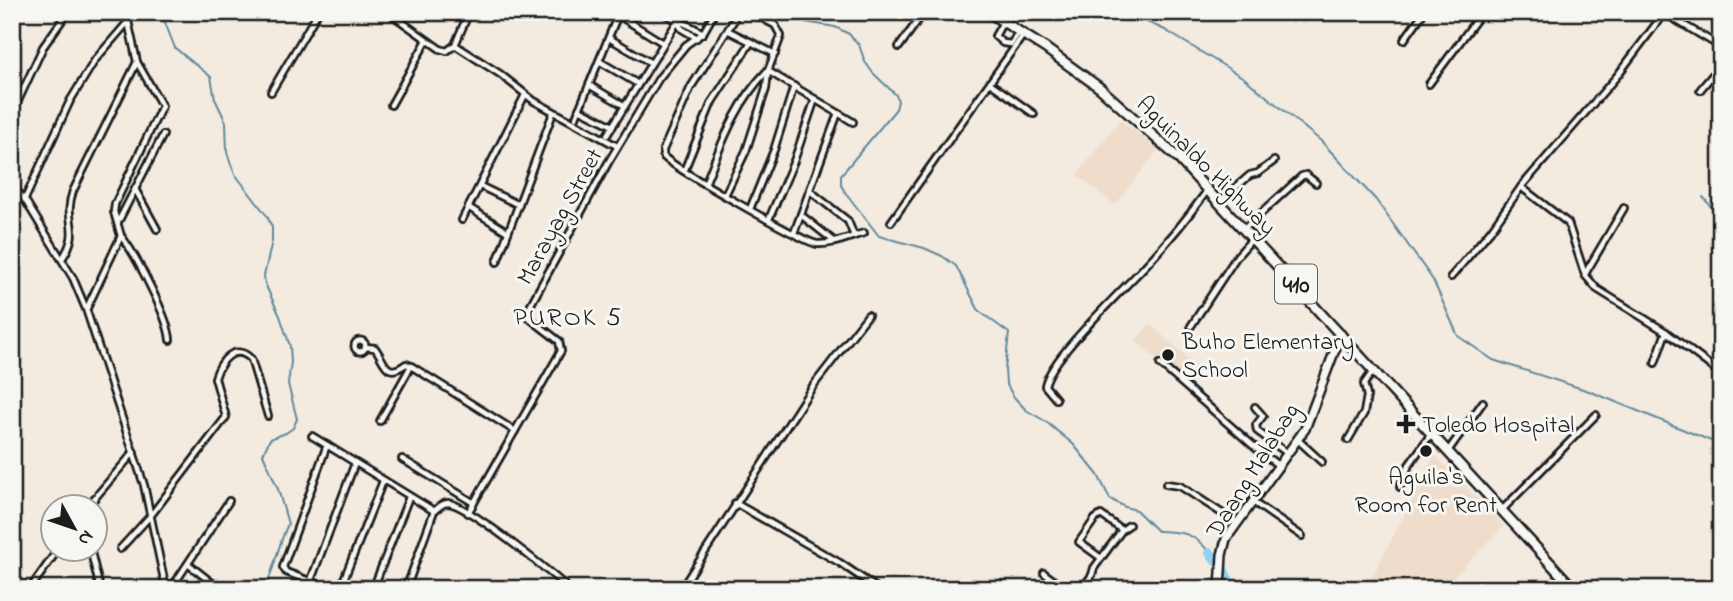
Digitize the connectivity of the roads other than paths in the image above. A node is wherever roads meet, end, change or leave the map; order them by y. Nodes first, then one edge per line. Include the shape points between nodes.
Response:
1 (68, 12) edge
2 (126, 12) edge
3 (318, 12) edge
4 (388, 12) edge
5 (468, 12) edge
6 (662, 12) edge
7 (715, 12) edge
8 (750, 12) edge
9 (924, 12) edge
10 (988, 12) edge
11 (1424, 12) edge
12 (1482, 12) edge
13 (1664, 12) edge
14 (619, 14) edge
15 (734, 20) dead end
16 (1004, 21) junction
17 (677, 22) junction
18 (127, 23) junction
19 (729, 31) junction
20 (703, 33) junction
21 (1022, 33) junction
22 (608, 38) junction
23 (697, 38) junction
24 (427, 40) junction
25 (1404, 40) dead end
26 (751, 42) junction
27 (663, 43) junction
28 (455, 45) junction
29 (899, 47) dead end
30 (1721, 47) edge
31 (775, 54) junction
32 (599, 61) junction
33 (137, 62) junction
34 (650, 64) junction
35 (1721, 65) edge
36 (768, 71) junction
37 (990, 83) junction
38 (589, 85) junction
39 (638, 85) junction
40 (1429, 85) dead end
41 (794, 86) junction
42 (1700, 90) dead end
43 (271, 92) dead end
44 (526, 95) junction
45 (815, 99) junction
46 (391, 105) dead end
47 (625, 106) junction
48 (579, 109) junction
49 (553, 113) junction
50 (838, 113) junction
51 (12, 114) edge
52 (1034, 114) dead end
53 (576, 117) dead end
54 (853, 122) dead end
55 (613, 126) junction
56 (163, 135) dead end
57 (607, 135) dead end
58 (617, 147) junction
59 (1274, 161) dead end
60 (684, 171) junction
61 (1316, 183) dead end
62 (705, 184) junction
63 (12, 186) edge
64 (480, 186) junction
65 (1521, 187) junction
66 (135, 188) junction
67 (1209, 189) junction
68 (810, 191) junction
69 (725, 195) junction
70 (25, 200) junction
71 (1220, 201) junction
72 (519, 205) junction
73 (468, 207) junction
74 (1624, 208) dead end
75 (750, 209) junction
76 (801, 215) junction
77 (769, 219) junction
78 (462, 220) dead end
79 (118, 222) junction
80 (891, 222) dead end
81 (1245, 228) junction
82 (157, 229) dead end
83 (508, 232) junction
84 (794, 233) junction
85 (864, 233) dead end
86 (121, 236) junction
87 (854, 236) junction
88 (1254, 238) junction
89 (835, 242) junction
90 (62, 260) junction
91 (497, 262) dead end
92 (1585, 275) junction
93 (1451, 277) dead end
94 (86, 309) junction
95 (868, 315) dead end
96 (1191, 326) dead end
97 (1666, 332) junction
98 (1341, 334) junction
99 (170, 340) dead end
100 (366, 347) dead end
101 (1655, 363) dead end
102 (1160, 364) dead end
103 (411, 366) junction
104 (1374, 370) junction
105 (1721, 374) edge
106 (1056, 399) dead end
107 (1483, 402) dead end
108 (1255, 407) dead end
109 (1595, 415) dead end
110 (268, 416) dead end
111 (380, 421) dead end
112 (514, 431) junction
113 (1432, 433) junction
114 (312, 436) dead end
115 (1298, 440) junction
116 (1348, 440) dead end
117 (327, 446) junction
118 (1448, 451) junction
119 (134, 452) junction
120 (1287, 453) junction
121 (402, 459) dead end
122 (1322, 462) dead end
123 (355, 463) junction
124 (1279, 466) junction
125 (383, 481) junction
126 (1166, 484) dead end
127 (1400, 487) dead end
128 (100, 492) edge
129 (410, 497) junction
130 (229, 501) dead end
131 (1253, 502) junction
132 (474, 503) junction
133 (735, 503) junction
134 (1502, 510) junction
135 (434, 511) junction
136 (468, 513) junction
137 (152, 514) junction
138 (1237, 523) junction
139 (1129, 525) dead end
140 (1122, 530) junction
141 (1302, 536) dead end
142 (120, 549) dead end
143 (1101, 558) junction
144 (49, 562) edge
145 (93, 562) edge
146 (188, 564) junction
147 (1044, 573) dead end
148 (312, 581) junction
149 (30, 589) edge
150 (100, 589) edge
151 (169, 589) edge
152 (220, 589) edge
153 (311, 589) edge
154 (330, 589) edge
155 (340, 589) edge
156 (373, 589) edge
157 (406, 589) edge
158 (569, 589) edge
159 (681, 589) edge
160 (878, 589) edge
161 (1065, 589) edge
162 (1082, 589) edge
163 (1220, 589) edge
164 (1574, 589) edge

1 - 51 street via 43,47
2 - 18 street
3 - 43 street
4 - 24 street
5 - 28 street
6 - 17 street
7 - 20 street, Marayag Street
8 - 31 street via 778,28 781,36
9 - 29 street
10 - 16 main road, Aguinaldo Highway / 410
11 - 25 street
12 - 40 street
13 - 30 street
13 - 65 street via 1617,76
14 - 22 street
14 - 27 street
15 - 19 street
16 - 21 main road, Aguinaldo Highway / 410
16 - 21 street via 996,33 999,41 1009,45
17 - 20 street
17 - 23 street
17 - 27 street
18 - 33 street
18 - 70 street via 95,60 70,101
19 - 26 street
19 - 60 street via 691,87 663,150 666,160
20 - 23 street, Marayag Street
21 - 37 street
21 - 67 main road, Aguinaldo Highway / 410 via 1100,88
22 - 32 street
22 - 34 street
23 - 58 street, Marayag Street via 672,61
24 - 28 street via 447,51
24 - 46 street
26 - 31 street
26 - 60 street via 712,102
27 - 34 street
28 - 44 street
31 - 36 street
32 - 38 street
32 - 39 street
33 - 79 street via 162,106 115,204
33 - 90 street via 73,191 68,210 73,238
34 - 39 street
35 - 42 street
36 - 41 street
36 - 62 street via 733,116
36 - 69 street via 746,151
37 - 52 street
37 - 80 street
38 - 47 street
38 - 48 street
39 - 47 street
41 - 45 street
41 - 75 street
44 - 49 street
44 - 64 street
45 - 50 street
45 - 77 street
47 - 55 street
48 - 53 street
48 - 55 street
49 - 58 street
49 - 72 street
50 - 54 street
50 - 68 street
55 - 57 street
56 - 66 street
58 - 112 street, Marayag Street via 528,310 528,317 559,341 561,351
59 - 71 street
60 - 62 street
61 - 81 street via 1302,176
62 - 69 street
63 - 70 street
64 - 72 street
64 - 73 street
65 - 92 street via 1569,223
65 - 93 street
66 - 79 street
66 - 82 street
67 - 71 main road, Aguinaldo Highway / 410
67 - 106 street via 1049,374 1045,386
68 - 76 street
68 - 87 street via 848,221
69 - 75 street
70 - 90 street
71 - 81 main road, Aguinaldo Highway / 410
72 - 83 street
73 - 78 street
73 - 83 street
74 - 92 street
75 - 77 street
76 - 84 street
76 - 89 street
77 - 84 street
79 - 86 street
81 - 88 main road, Aguinaldo Highway / 410
83 - 91 street
84 - 89 street via 813,243
85 - 87 street
86 - 94 street
86 - 99 street via 168,326
87 - 89 street
88 - 96 street
88 - 98 main road, Aguinaldo Highway / 410
90 - 94 street
92 - 97 street via 1602,294
94 - 119 street
95 - 133 street via 813,386
97 - 101 street
97 - 105 street
98 - 104 main road, Aguinaldo Highway / 410
98 - 115 street, Daang Malabag
100 - 103 street via 375,348 390,369
102 - 124 street
103 - 111 street
103 - 112 street
104 - 113 main road, Aguinaldo Highway / 410
104 - 116 street via 1364,384 1367,396 1362,418
107 - 118 street
108 - 120 street via 1263,416 1257,431
109 - 134 street
110 - 137 street via 251,359 232,353 215,378 226,417
112 - 132 street, Marayag Street
113 - 118 main road, Aguinaldo Highway / 410
113 - 127 street
114 - 117 street
115 - 120 street, Daang Malabag
115 - 122 street
117 - 123 street
117 - 148 street via 283,567
118 - 134 main road, Aguinaldo Highway / 410
119 - 128 street
119 - 137 street
120 - 124 street, Daang Malabag
121 - 132 street
123 - 125 street
123 - 148 street
124 - 131 street, Daang Malabag
125 - 129 street
125 - 155 street
126 - 138 street via 1180,486
129 - 135 street
129 - 156 street
130 - 146 street
131 - 138 street, Daang Malabag
131 - 141 street
132 - 136 street, Marayag Street
133 - 159 street
133 - 160 street
134 - 164 main road, Aguinaldo Highway / 410
135 - 136 street via 449,503
135 - 157 street
136 - 158 street
137 - 142 street
137 - 151 street
138 - 163 street, Daang Malabag via 1226,539
139 - 140 street
140 - 143 street
140 - 143 street via 1098,515 1079,542
143 - 162 street
144 - 149 street
145 - 150 street
146 - 151 street
146 - 152 street
147 - 161 street
148 - 153 street
148 - 154 street

